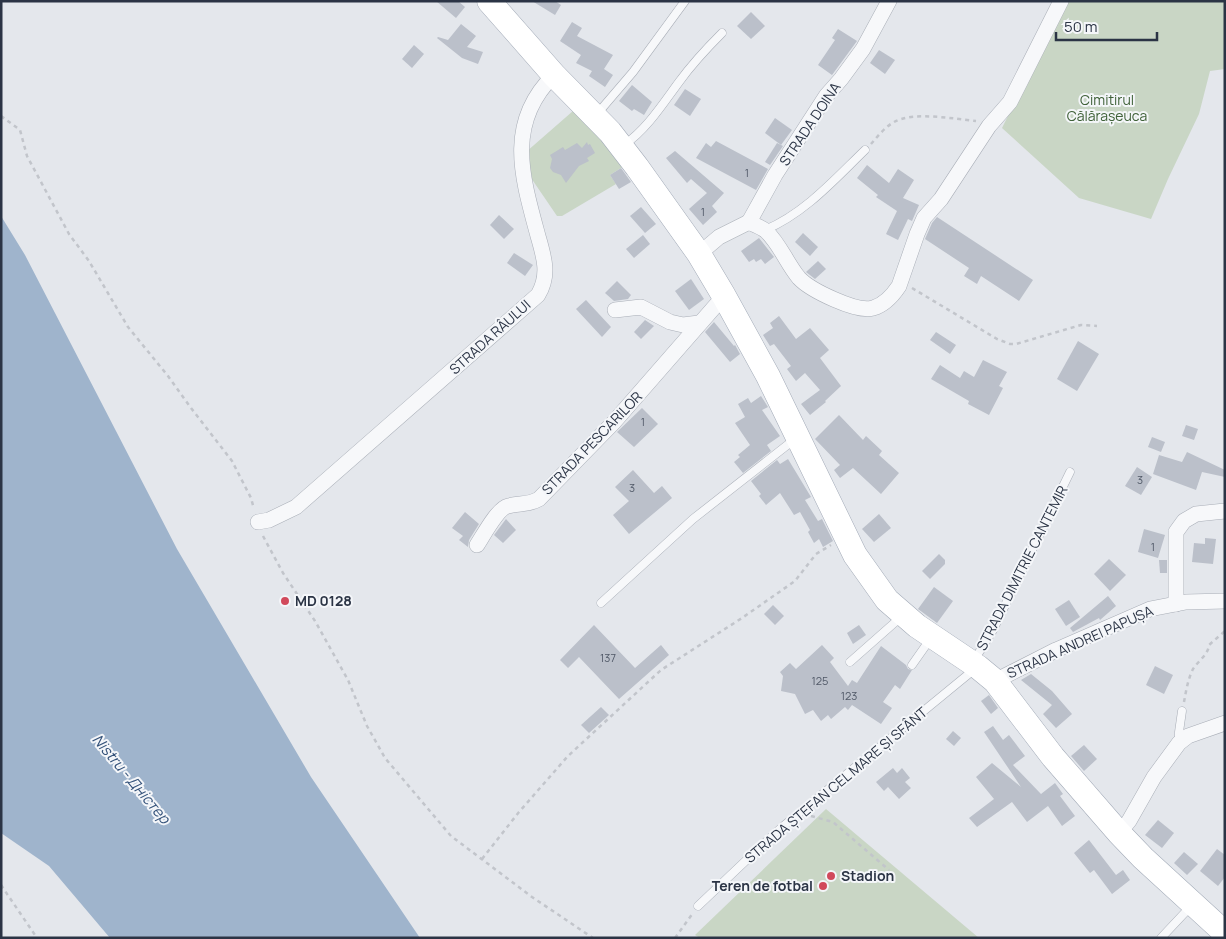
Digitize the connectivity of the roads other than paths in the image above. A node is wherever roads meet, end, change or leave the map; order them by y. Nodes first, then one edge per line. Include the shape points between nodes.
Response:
1 (489, 1) edge
2 (685, 1) edge
3 (889, 1) edge
4 (1061, 1) edge
5 (722, 33) dead end
6 (554, 74) junction
7 (595, 116) junction
8 (621, 147) junction
9 (864, 150) road end
10 (749, 222) junction
11 (766, 230) junction
12 (699, 254) junction
13 (724, 296) junction
14 (616, 310) dead end
15 (699, 323) junction
16 (798, 436) junction
17 (1070, 472) dead end
18 (1225, 511) edge
19 (258, 522) road end
20 (477, 545) dead end
21 (1225, 600) edge
22 (600, 603) dead end
23 (1176, 604) junction
24 (904, 615) junction
25 (932, 637) junction
26 (850, 662) dead end
27 (912, 665) dead end
28 (981, 670) junction
29 (1182, 710) road end
30 (1225, 723) edge
31 (1179, 743) junction
32 (1119, 833) junction
33 (1194, 904) junction
34 (698, 906) road end
35 (1225, 933) edge
36 (1161, 938) edge

1 - 6 main road
2 - 7 lane via 633,72
3 - 10 street, STRADA DOINA via 862,49 826,96 775,175
4 - 11 street via 1010,102 924,218 898,286 889,298 873,309 861,308 813,290 798,277
5 - 8 lane via 708,46 655,116
6 - 7 main road
6 - 19 street, STRADA RÂULUI via 536,94 525,121 521,151 545,263 545,281 538,295 296,507
7 - 8 main road
8 - 12 main road
9 - 11 lane via 800,212
10 - 11 street
10 - 12 street via 719,238
12 - 13 main road
13 - 15 street, STRADA PESCARILOR
13 - 16 main road
14 - 15 street via 641,307 670,322 683,325
15 - 20 street, STRADA PESCARILOR via 638,395 539,499 506,506
16 - 22 lane via 693,519
16 - 24 main road via 869,577
17 - 28 lane, STRADA DIMITRIE CANTEMIR via 993,630
18 - 23 street via 1196,514 1176,532
21 - 23 street, STRADA ANDREI PAPUȘA
23 - 28 street, STRADA ANDREI PAPUȘA via 1150,609 1056,650
24 - 25 main road
24 - 26 lane
25 - 27 lane
25 - 28 main road
28 - 32 main road
28 - 34 lane, STRADA ȘTEFAN CEL MARE ȘI SFÂNT via 800,813
29 - 31 lane
30 - 31 street via 1188,736
31 - 32 street
32 - 33 main road
33 - 35 main road
33 - 36 lane

